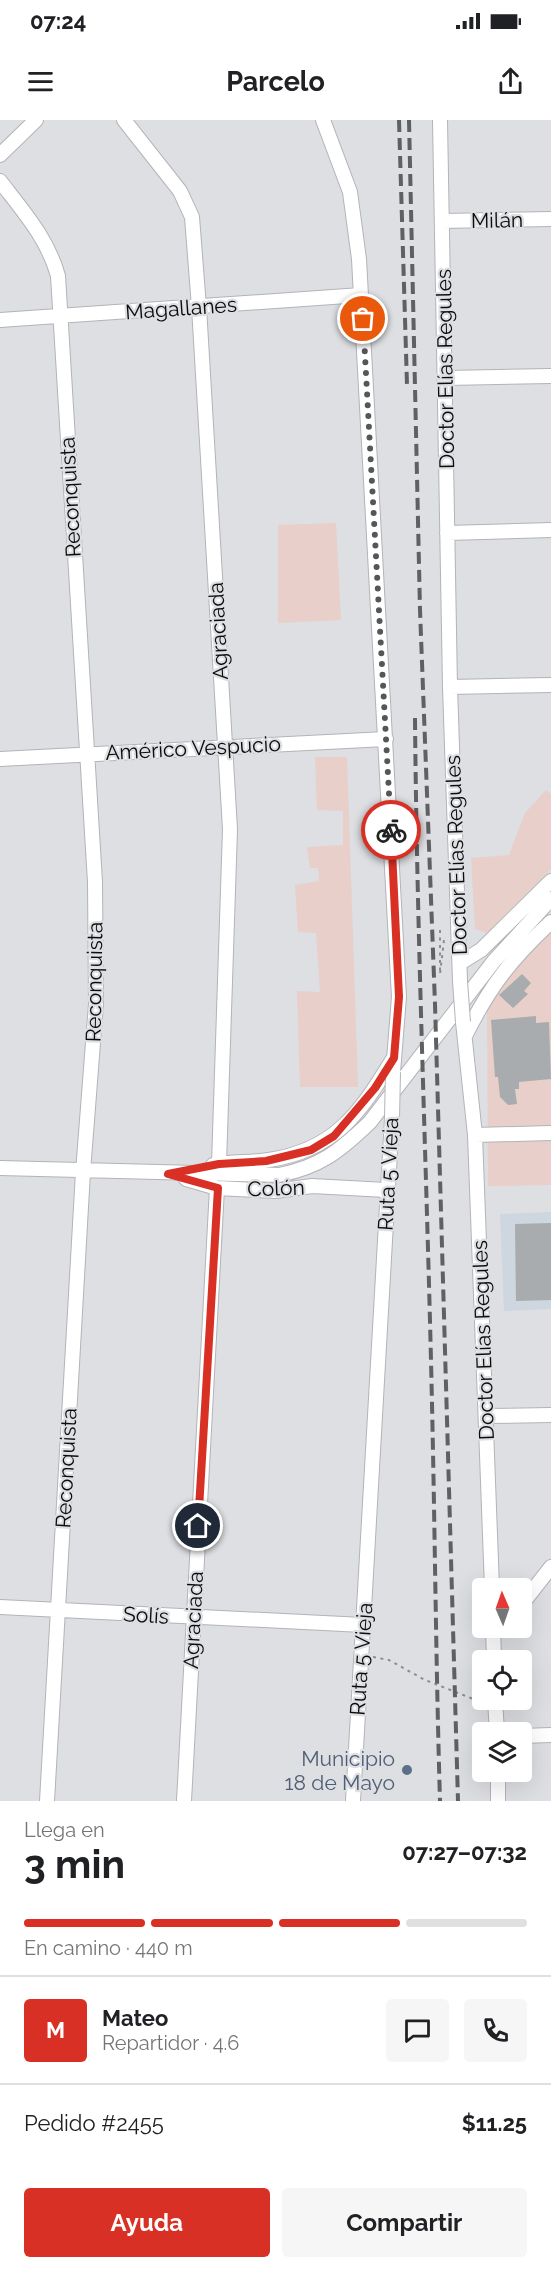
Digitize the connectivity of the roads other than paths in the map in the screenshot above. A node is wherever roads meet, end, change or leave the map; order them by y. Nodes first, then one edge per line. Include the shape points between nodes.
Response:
1 (36, 120) edge
2 (124, 120) edge
3 (323, 120) edge
4 (440, 120) edge
5 (0, 155) edge
6 (0, 181) edge
7 (551, 219) edge
8 (442, 221) junction
9 (361, 295) junction
10 (200, 307) junction
11 (59, 316) junction
12 (0, 320) edge
13 (551, 376) edge
14 (446, 378) junction
15 (551, 530) edge
16 (447, 532) junction
17 (551, 685) edge
18 (450, 687) junction
19 (386, 739) junction
20 (225, 746) junction
21 (86, 754) junction
22 (0, 759) edge
23 (551, 881) edge
24 (551, 899) edge
25 (551, 922) edge
26 (460, 963) junction
27 (464, 1029) junction
28 (394, 1058) junction
29 (551, 1133) edge
30 (475, 1135) junction
31 (219, 1164) junction
32 (0, 1168) edge
33 (83, 1172) junction
34 (168, 1174) junction
35 (218, 1188) junction
36 (386, 1190) junction
37 (551, 1415) edge
38 (486, 1416) junction
39 (551, 1567) edge
40 (492, 1578) edge
41 (532, 1591) edge
42 (0, 1607) edge
43 (58, 1610) junction
44 (193, 1617) junction
45 (363, 1625) junction
46 (551, 1735) edge
47 (532, 1736) edge
48 (498, 1782) edge
49 (47, 1801) edge
50 (184, 1801) edge
51 (352, 1801) edge
52 (498, 1801) edge

1 - 5 street
2 - 10 street, Agraciada via 180,190 192,217
3 - 9 street, Ruta 5 Vieja via 350,192
4 - 8 street, Doctor Elías Regules
6 - 11 street, Reconquista via 44,239 53,258 58,276
7 - 8 street, Milán
8 - 14 street, Doctor Elías Regules
9 - 10 street, Magallanes
9 - 19 street, Ruta 5 Vieja
10 - 11 street, Magallanes
10 - 20 street, Agraciada
11 - 12 street, Magallanes
11 - 21 street, Reconquista
13 - 14 street
14 - 16 street, Doctor Elías Regules
15 - 16 street
16 - 18 street, Doctor Elías Regules
17 - 18 street
18 - 26 street, Doctor Elías Regules
19 - 20 street, Américo Vespucio
19 - 28 street, Ruta 5 Vieja via 399,997
20 - 21 street, Américo Vespucio
20 - 31 street, Agraciada via 230,829
21 - 22 street, Américo Vespucio
21 - 33 street, Reconquista via 95,882 96,1004
23 - 26 street via 481,950
24 - 34 street, Colón via 494,961 370,1122 340,1149 305,1170 279,1175
25 - 27 street via 516,954
26 - 27 street, Doctor Elías Regules, bridge
27 - 30 street, Doctor Elías Regules
28 - 31 street, Colón via 349,1120 334,1136 311,1150 266,1161
28 - 36 street, Ruta 5 Vieja, bridge
29 - 30 street
30 - 38 street, Doctor Elías Regules
31 - 34 street, Colón
32 - 33 street, Colón
33 - 34 street, Colón
33 - 43 street, Reconquista
34 - 35 street, Colón
35 - 36 street, Colón via 276,1191 312,1186
35 - 44 street, Agraciada
36 - 45 street, Ruta 5 Vieja
37 - 38 street
38 - 40 street, Doctor Elías Regules
39 - 41 street
42 - 43 street, Solís
43 - 44 street, Solís
43 - 49 street, Reconquista
44 - 45 street, Solís
44 - 50 street, Agraciada
45 - 51 street, Ruta 5 Vieja
46 - 47 street
48 - 52 street

